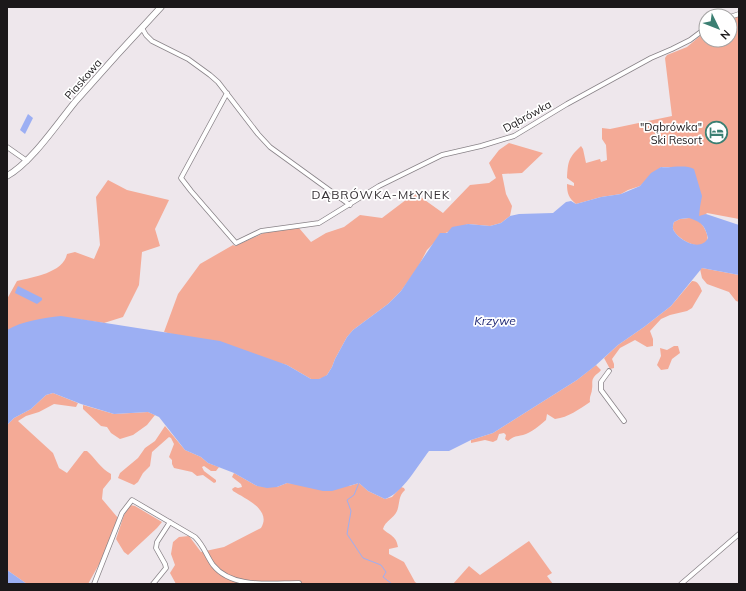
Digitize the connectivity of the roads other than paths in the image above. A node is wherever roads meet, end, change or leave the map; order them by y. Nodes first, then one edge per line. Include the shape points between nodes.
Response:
1 (161, 7) edge
2 (142, 28) junction
3 (698, 34) edge
4 (227, 93) junction
5 (7, 147) edge
6 (27, 161) junction
7 (7, 176) edge
8 (350, 205) junction
9 (609, 371) dead end
10 (624, 420) dead end
11 (170, 522) junction
12 (739, 534) edge
13 (299, 583) edge
14 (94, 584) edge
15 (153, 584) edge
16 (681, 584) edge

1 - 2 street, Piaskowa
2 - 4 street via 152,41 188,59 210,75
2 - 6 street, Piaskowa
3 - 8 street, Dąbrówka via 567,104 514,136 442,156 379,186
4 - 8 street via 270,147
4 - 8 street, Dąbrówka via 181,178 236,244 261,231 319,223
5 - 6 street
6 - 7 street, Piaskowa
9 - 10 street via 601,382 601,390
11 - 13 street via 195,536 221,574 246,582
11 - 14 street via 132,500 122,513
11 - 15 street via 156,548 166,568
12 - 16 street

